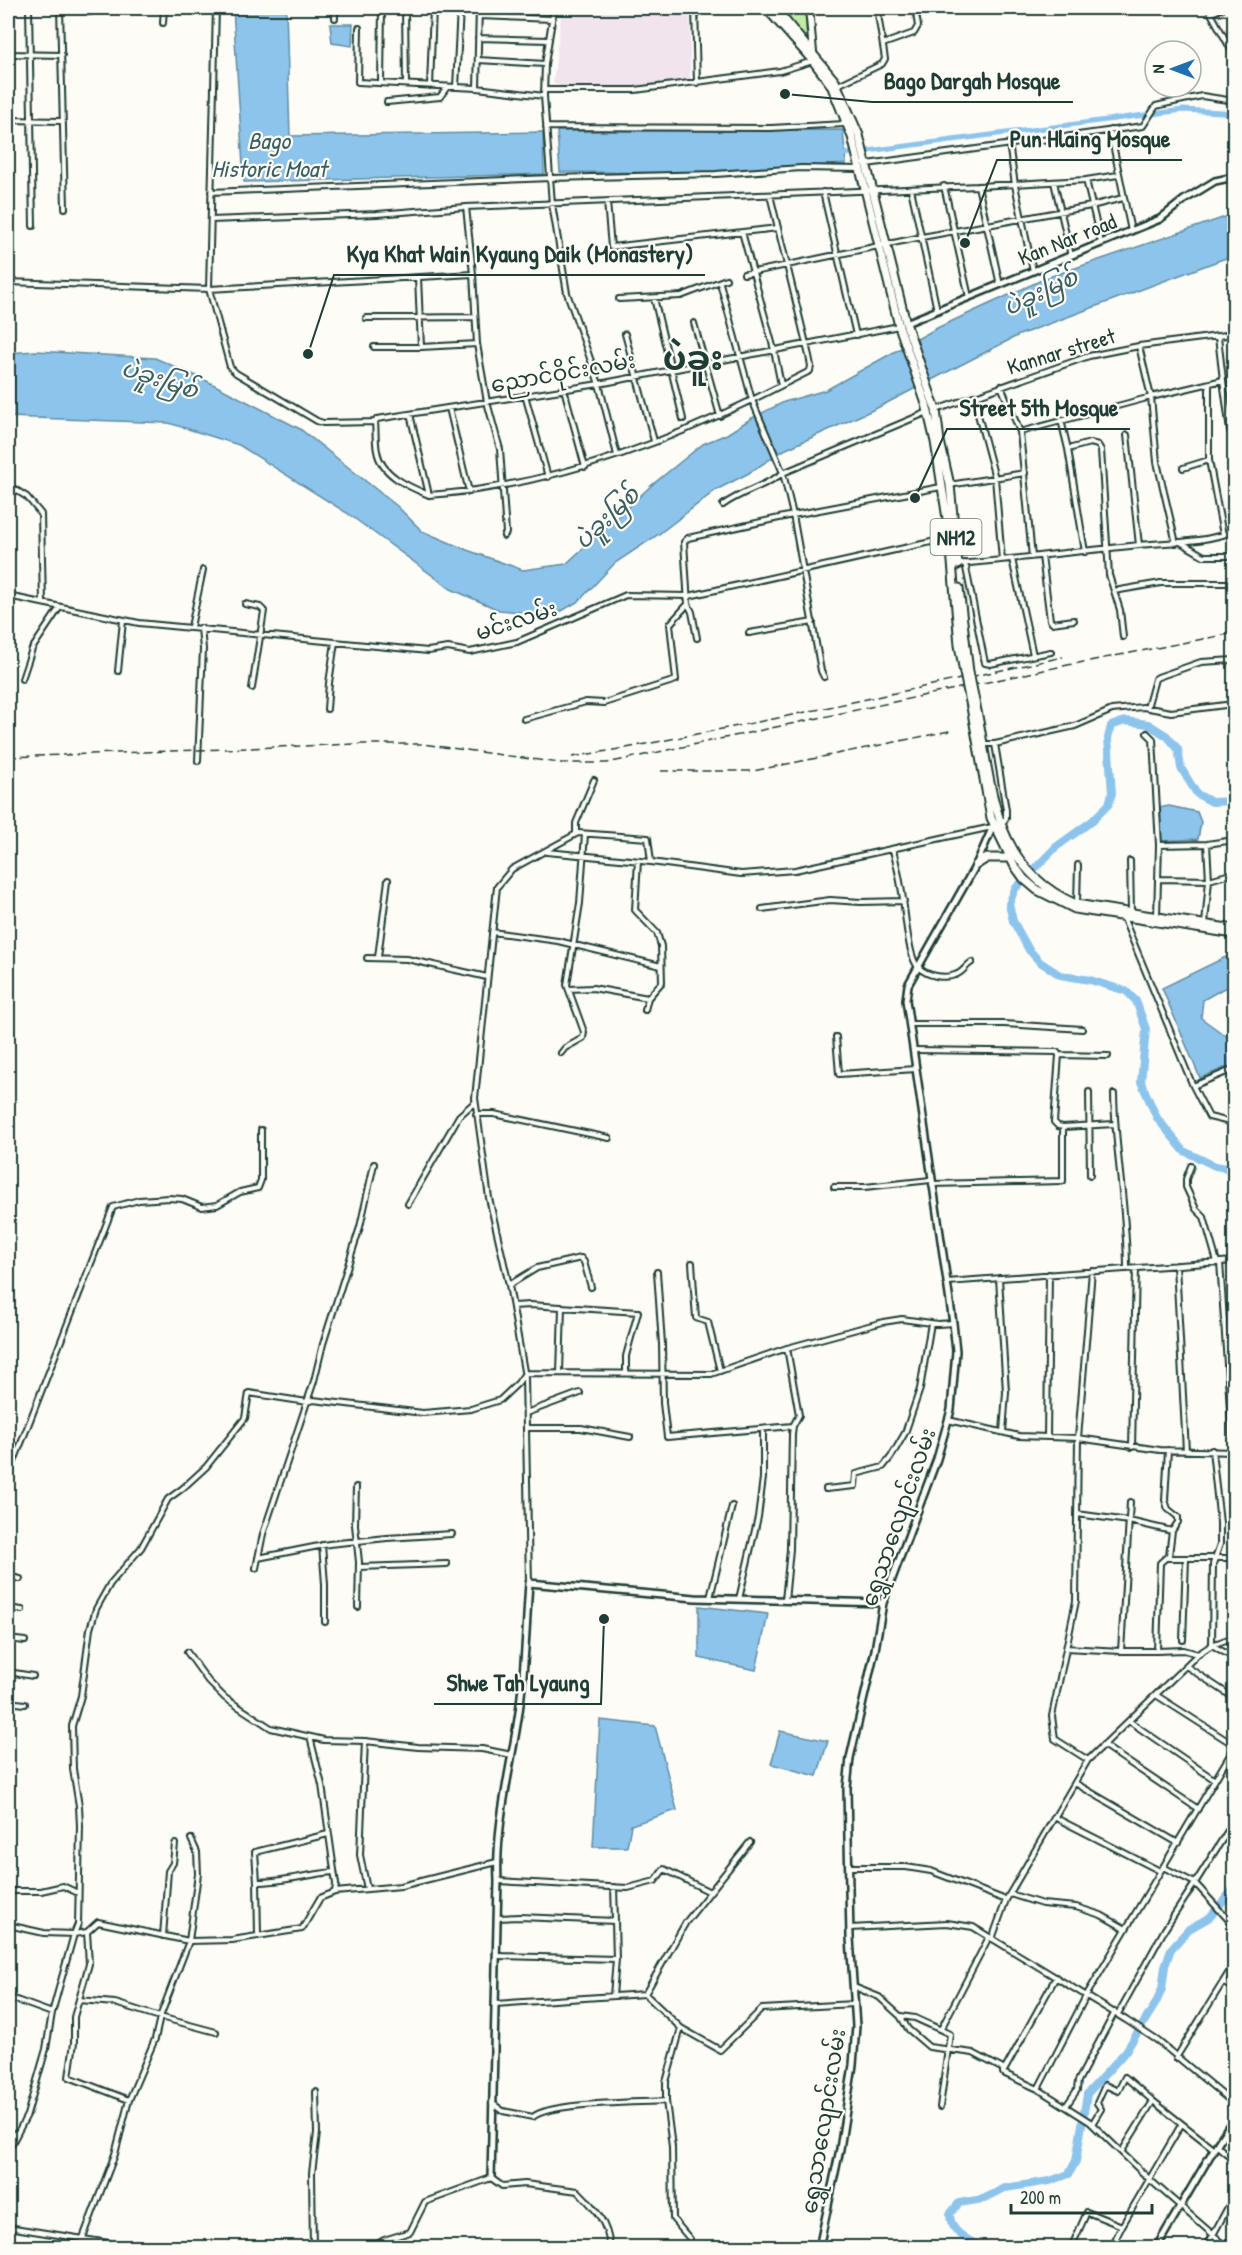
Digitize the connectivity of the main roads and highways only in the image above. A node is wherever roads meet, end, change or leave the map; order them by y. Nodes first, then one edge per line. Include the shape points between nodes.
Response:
1 (766, 8) edge
2 (775, 8) edge
3 (809, 8) edge
4 (813, 52) junction
5 (855, 136) junction
6 (953, 537) junction
7 (966, 672) junction
8 (974, 706) junction
9 (996, 825) junction
10 (1011, 858) junction
11 (976, 865) road end
12 (1027, 876) junction
13 (1039, 887) junction
14 (1205, 927) junction
15 (1234, 929) edge
16 (1234, 934) edge

1 - 5 highway, NH12 via 831,85
2 - 4 highway, NH12
3 - 4 main road
4 - 5 highway, NH12 via 837,86
5 - 6 highway, NH12 via 903,327 940,441
6 - 7 highway, NH12 via 959,645
6 - 7 highway, NH12 via 961,564
7 - 8 highway, NH12, bridge
8 - 9 highway, NH12
8 - 9 highway, NH12
9 - 10 highway, NH12
9 - 12 highway, NH12
10 - 11 highway via 987,858
10 - 12 highway, NH12
12 - 13 highway, NH12
13 - 14 highway, NH12 via 1076,904
13 - 14 highway, NH12 via 1075,909
14 - 15 highway, NH12
14 - 16 highway, NH12

